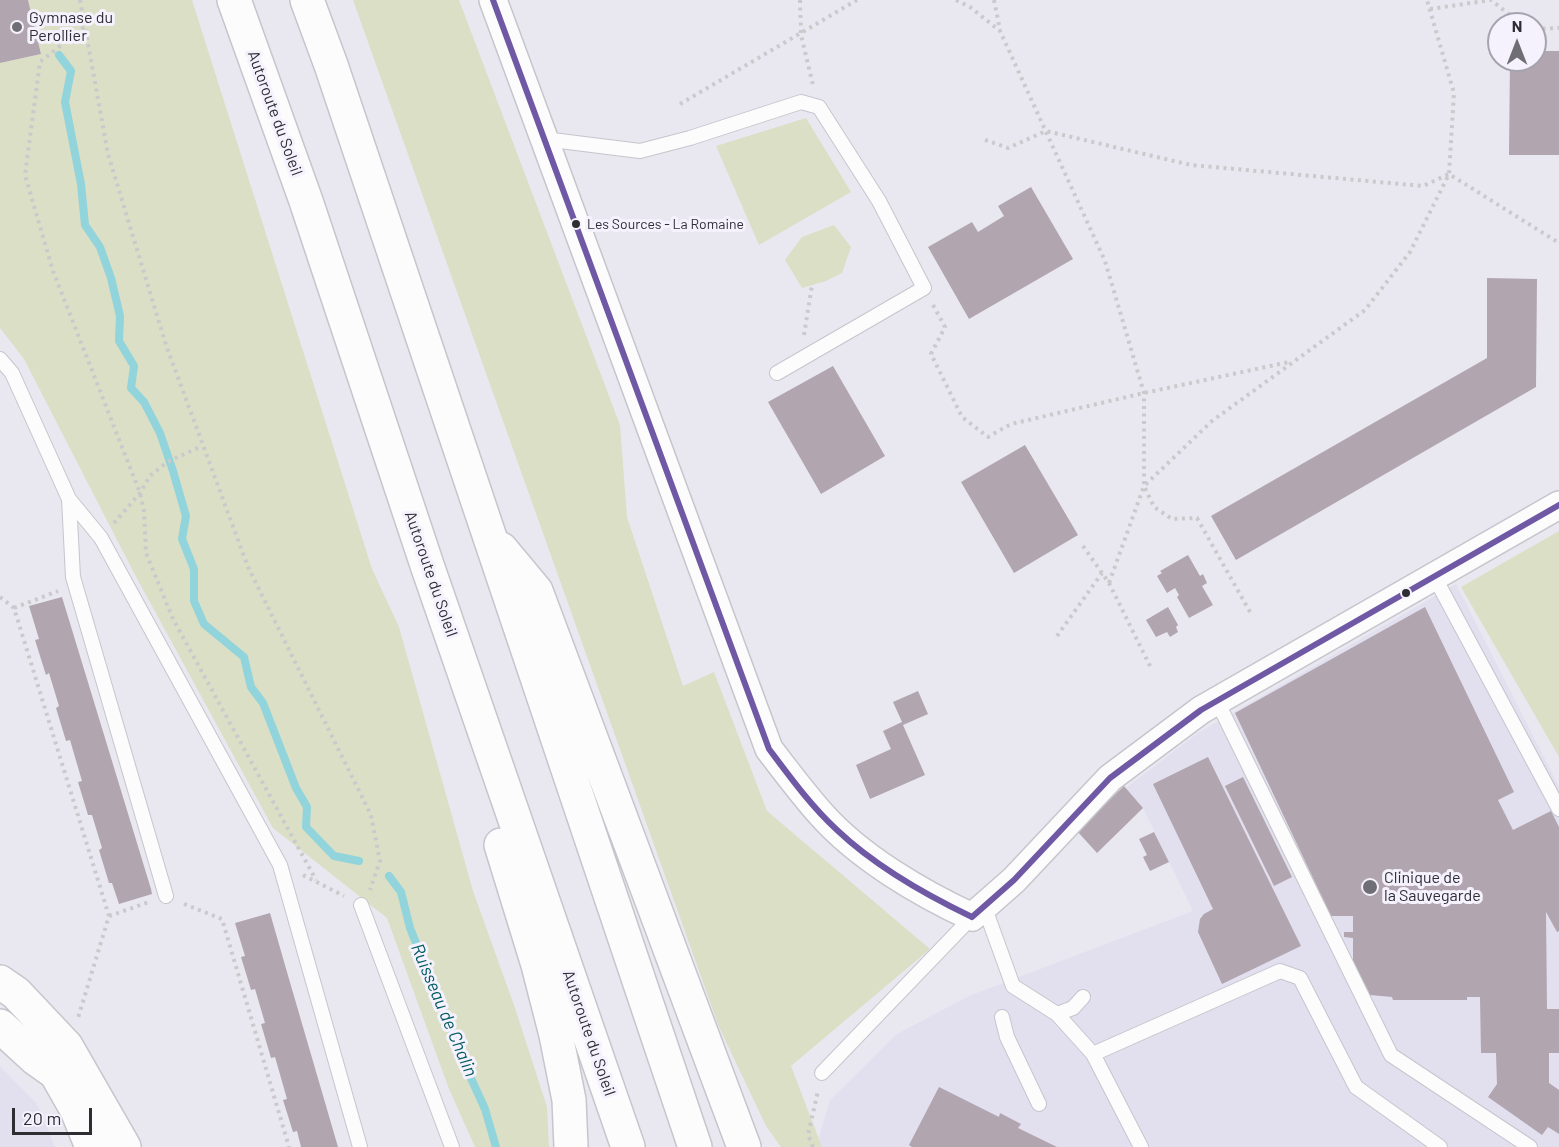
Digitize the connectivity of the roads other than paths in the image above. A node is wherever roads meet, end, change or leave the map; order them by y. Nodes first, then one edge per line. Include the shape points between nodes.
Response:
1 (234, 0) edge
2 (307, 0) edge
3 (497, 1) edge
4 (544, 139) junction
5 (0, 358) edge
6 (777, 373) dead end
7 (69, 499) junction
8 (1559, 504) edge
9 (487, 531) junction
10 (427, 565) junction
11 (1434, 576) junction
12 (1216, 701) junction
13 (1559, 809) edge
14 (166, 896) road end
15 (361, 905) road end
16 (978, 912) junction
17 (0, 981) edge
18 (1083, 997) dead end
19 (1056, 1014) junction
20 (1002, 1017) dead end
21 (0, 1026) edge
22 (1093, 1054) junction
23 (822, 1072) road end
24 (1040, 1104) dead end
25 (732, 1112) junction
26 (92, 1147) edge
27 (123, 1147) edge
28 (360, 1147) edge
29 (452, 1147) edge
30 (571, 1147) edge
31 (628, 1147) edge
32 (694, 1147) edge
33 (744, 1147) edge
34 (758, 1147) edge
35 (1141, 1147) edge
36 (1440, 1147) edge
37 (1530, 1147) edge

1 - 10 main road, Autoroute du Soleil via 328,265
2 - 9 main road
3 - 4 street
4 - 6 lane via 640,151 801,102 819,107 879,201 924,288
4 - 16 street via 769,749 821,815 867,858 945,905
5 - 7 lane via 12,373
7 - 14 lane via 73,577
7 - 28 lane via 101,538 280,865
8 - 11 street
9 - 25 main road via 536,591
9 - 32 main road
10 - 30 main road via 450,681 556,1035 569,1100
10 - 31 main road, Autoroute du Soleil
11 - 12 street
11 - 13 lane
12 - 16 street via 1110,778
12 - 37 lane via 1391,1055
15 - 29 lane
16 - 19 lane via 1013,986
16 - 23 lane
17 - 27 main road via 66,1046
18 - 19 lane via 1073,1008
19 - 22 lane
20 - 24 lane via 1007,1037
21 - 26 main road via 40,1070 56,1072
22 - 35 lane
22 - 36 lane via 1280,971 1300,978 1356,1087
25 - 33 main road
25 - 34 main road

